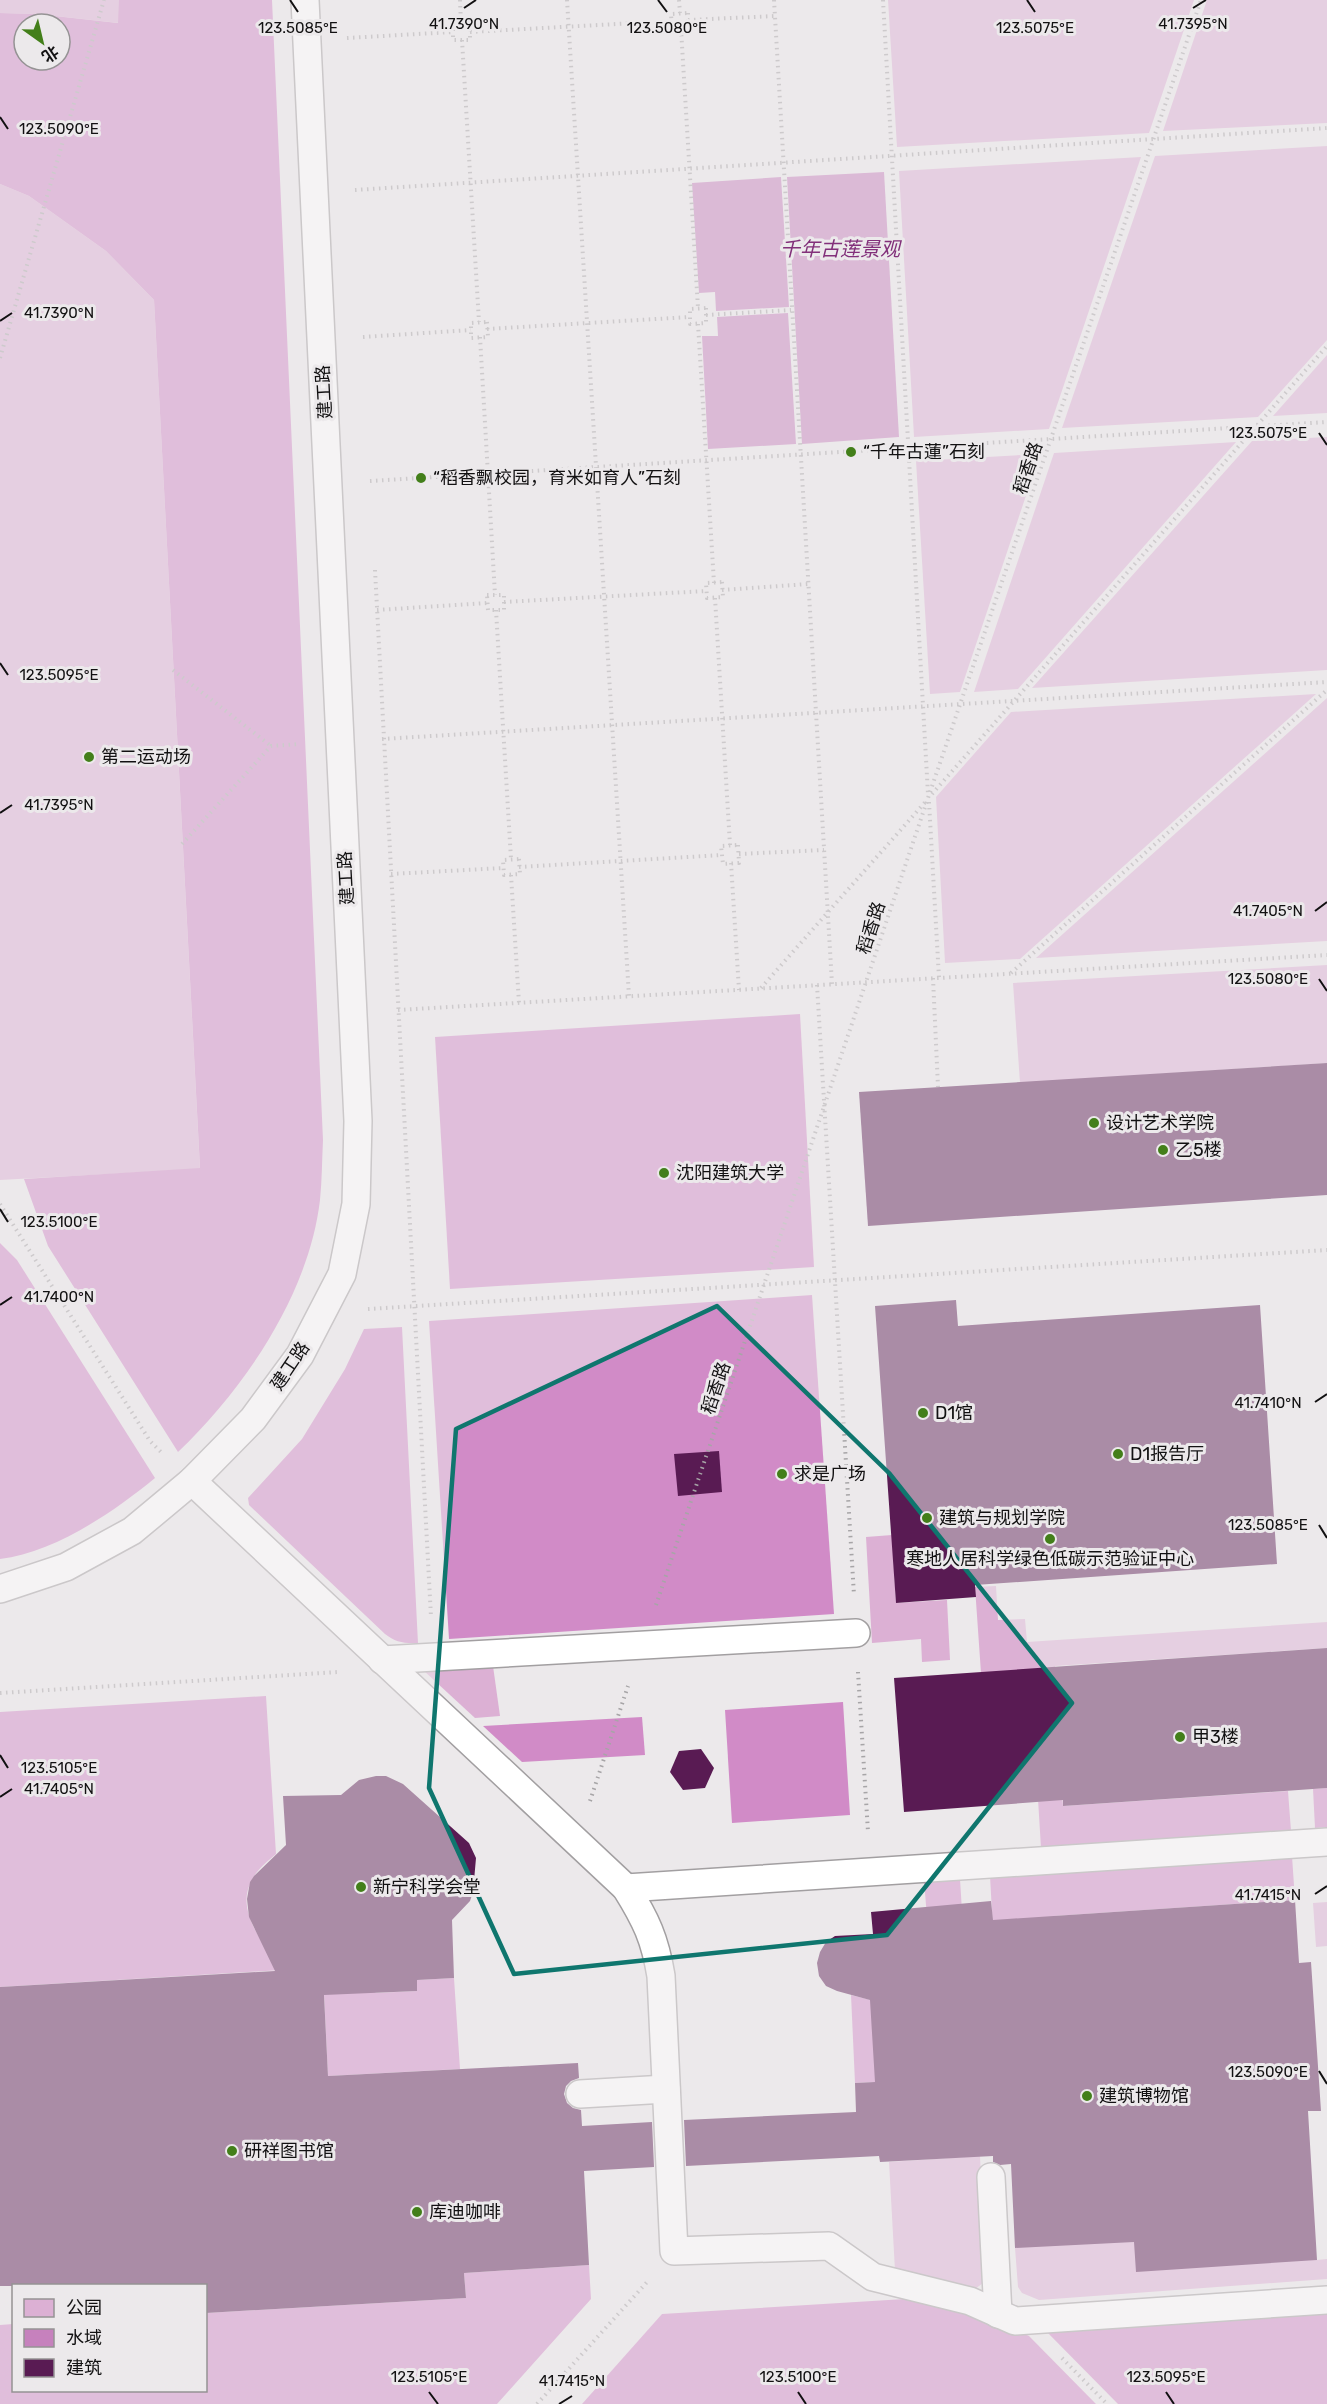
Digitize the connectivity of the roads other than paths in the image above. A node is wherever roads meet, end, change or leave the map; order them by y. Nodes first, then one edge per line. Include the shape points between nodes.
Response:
1 (305, 0) edge
2 (192, 1481) junction
3 (0, 1588) edge
4 (856, 1633) road end
5 (382, 1660) junction
6 (1327, 1842) edge
7 (626, 1888) junction
8 (666, 2089) junction
9 (580, 2094) dead end
10 (991, 2177) dead end
11 (1327, 2300) edge
12 (998, 2314) junction

1 - 2 lane, 建工路 via 358,1121 356,1204 342,1274 300,1355 253,1419
2 - 3 lane, 建工路 via 132,1531 66,1568
2 - 5 lane
4 - 5 lane
5 - 7 lane
6 - 7 lane
7 - 8 lane via 656,1945
8 - 9 lane
8 - 12 lane via 674,2252 829,2246 873,2277 944,2293
10 - 12 lane
11 - 12 lane via 1015,2321

